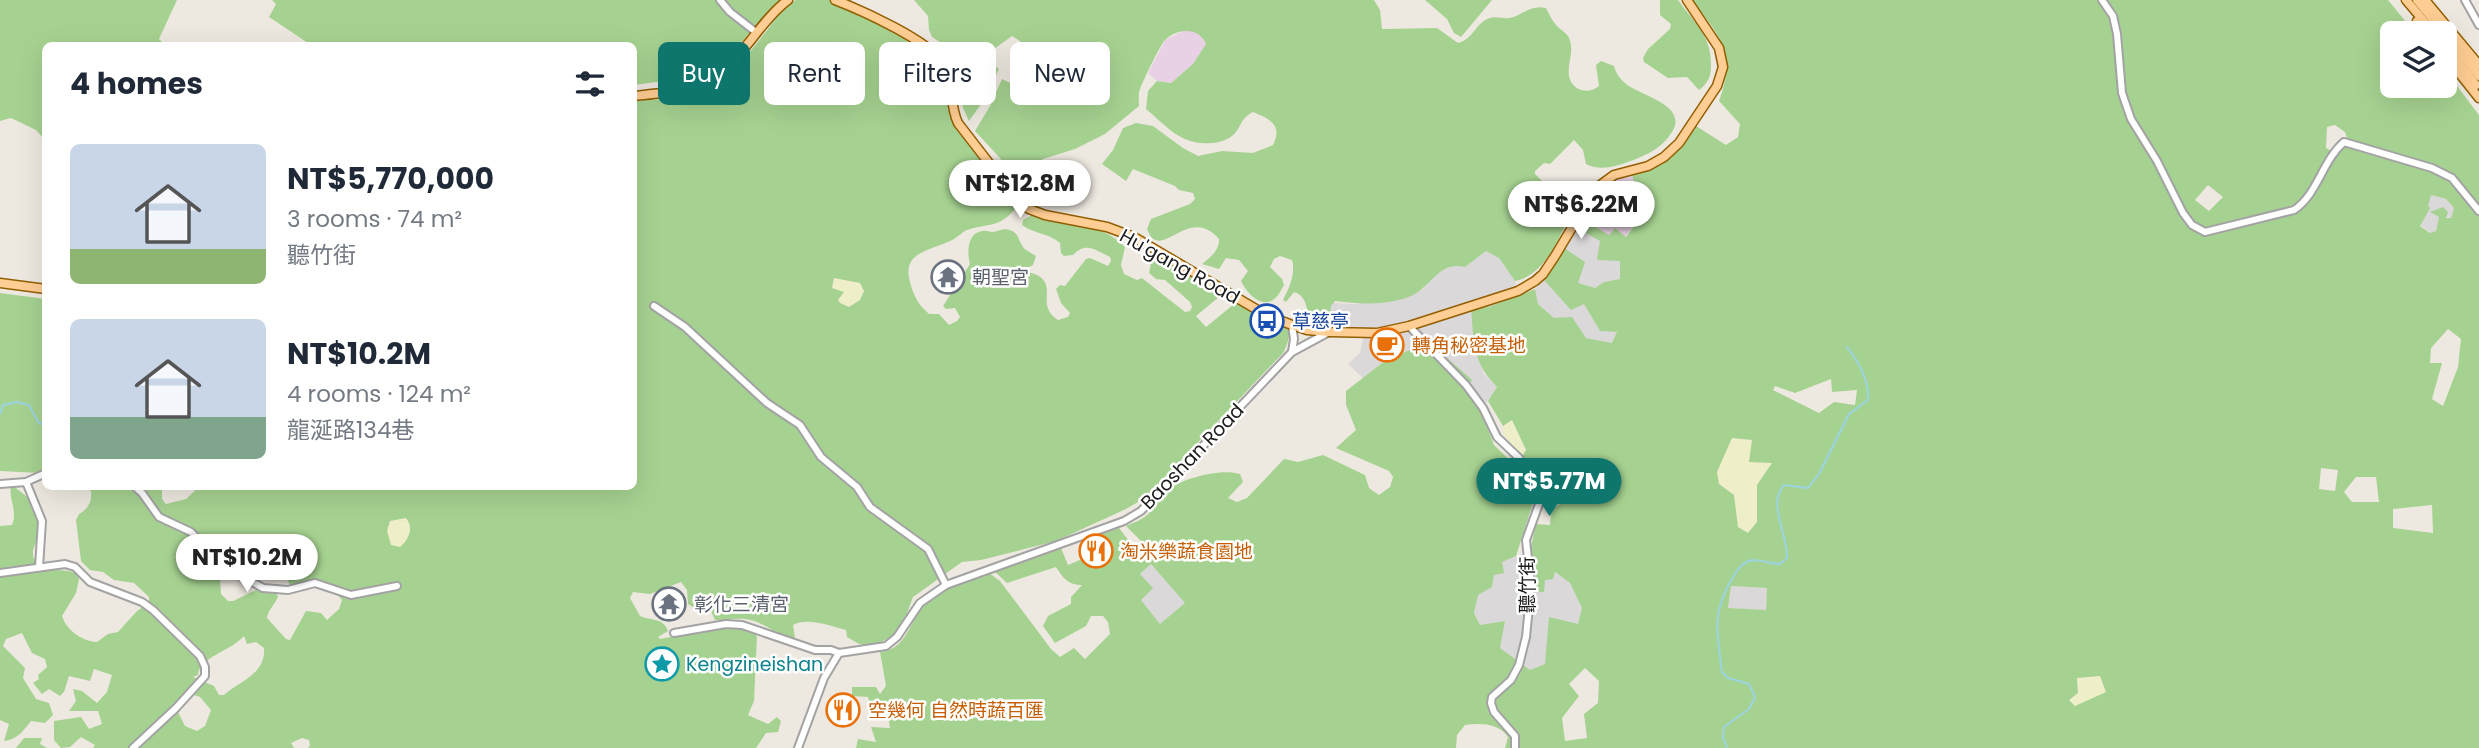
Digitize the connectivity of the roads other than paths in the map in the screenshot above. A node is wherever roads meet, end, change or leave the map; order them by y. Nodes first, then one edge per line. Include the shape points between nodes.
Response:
1 (720, 0) edge
2 (788, 0) edge
3 (835, 0) edge
4 (1687, 0) edge
5 (2102, 0) edge
6 (2399, 0) edge
7 (2406, 0) edge
8 (2417, 0) edge
9 (2425, 0) edge
10 (2465, 0) edge
11 (2417, 21) edge
12 (2424, 21) edge
13 (2479, 24) edge
14 (757, 33) junction
15 (2457, 61) edge
16 (2479, 65) edge
17 (2457, 70) edge
18 (2479, 76) edge
19 (2479, 89) edge
20 (637, 96) edge
21 (2479, 98) edge
22 (2479, 211) edge
23 (0, 283) edge
24 (42, 288) edge
25 (654, 306) dead end
26 (1292, 325) junction
27 (1409, 326) junction
28 (1329, 332) junction
29 (1292, 352) junction
30 (42, 475) edge
31 (26, 482) junction
32 (0, 484) edge
33 (139, 490) edge
34 (39, 567) junction
35 (0, 573) edge
36 (946, 585) junction
37 (397, 586) dead end
38 (674, 634) dead end
39 (839, 653) junction
40 (133, 748) edge
41 (799, 748) edge
42 (1516, 748) edge

1 - 14 street
2 - 14 main road
3 - 26 main road, Hu'gang Road via 866,12 924,46 943,63 958,123 1021,204 1045,215 1135,237 1266,315
4 - 27 main road, Hu'gang Road via 1719,48 1723,67 1717,86 1679,143 1648,166 1614,175 1595,189 1555,257 1535,281 1518,291
5 - 22 street via 2113,16 2122,93 2131,119 2192,225 2205,232 2294,209 2304,203 2344,142 2452,178
6 - 11 main road
7 - 12 main road
8 - 18 main road
9 - 16 main road
10 - 13 street
14 - 20 main road via 722,73 675,92
15 - 19 main road
17 - 21 main road
23 - 24 main road
25 - 36 street via 685,327 767,403 800,425 821,457 857,487 865,503 928,549
26 - 28 main road, Hu'gang Road
26 - 29 street
27 - 28 main road, Hu'gang Road via 1377,333
27 - 42 street, 聽竹街 via 1466,385 1497,437 1535,482 1539,504 1527,540 1531,587 1526,637 1519,665 1491,703 1515,736
28 - 29 street, Baoshan Road
29 - 36 street, Baoshan Road via 1141,511
30 - 31 street
31 - 32 street
31 - 34 street via 42,521
33 - 37 street via 159,517 191,532 225,567 263,588 288,590 315,583 351,595
34 - 35 street
34 - 40 street via 75,567 90,582 142,602 200,656 205,676
36 - 39 street, Baoshan Road via 920,603 886,646
38 - 39 street, Baoshan Road via 742,625 815,650
39 - 41 street via 824,678

